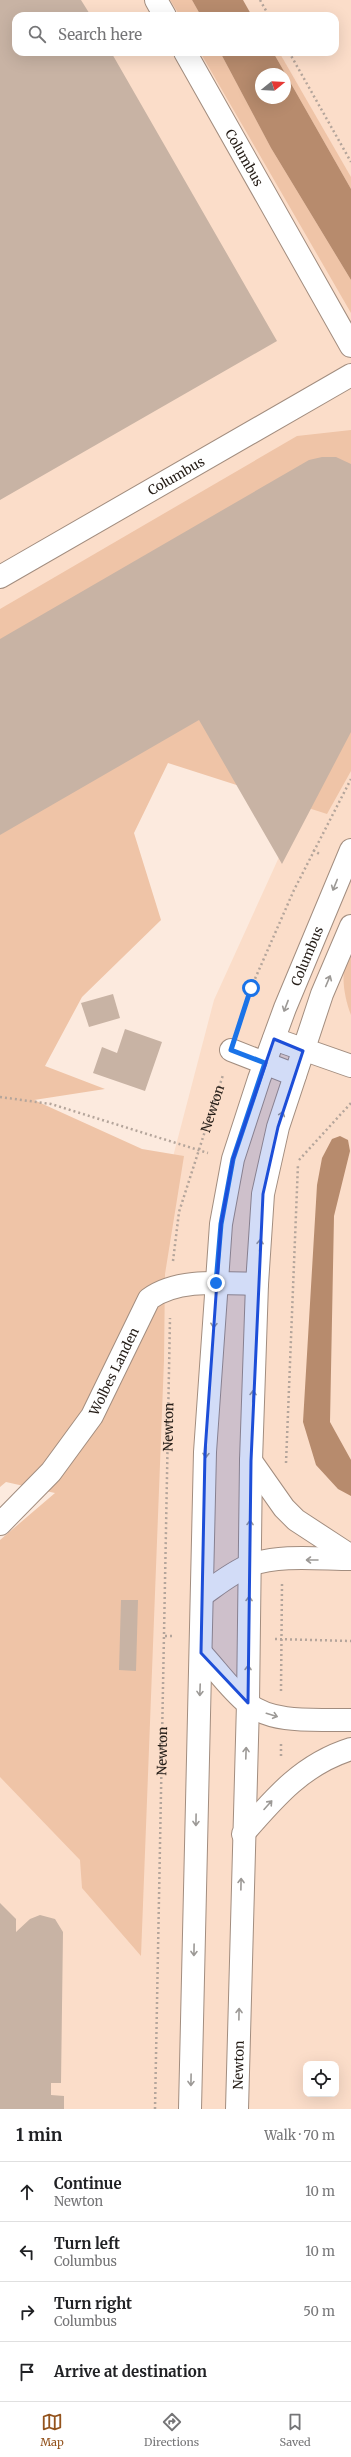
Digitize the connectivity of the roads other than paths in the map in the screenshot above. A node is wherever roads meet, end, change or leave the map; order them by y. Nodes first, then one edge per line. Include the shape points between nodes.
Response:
1 (156, 0) edge
2 (162, 12) edge
3 (187, 56) edge
4 (351, 346) edge
5 (351, 375) edge
6 (0, 577) edge
7 (351, 850) edge
8 (351, 926) edge
9 (274, 1039) junction
10 (231, 1050) road end
11 (303, 1051) junction
12 (265, 1063) junction
13 (351, 1066) edge
14 (295, 1075) junction
15 (216, 1283) junction
16 (257, 1284) junction
17 (251, 1461) junction
18 (0, 1524) edge
19 (351, 1556) edge
20 (351, 1559) edge
21 (250, 1565) junction
22 (204, 1594) junction
23 (201, 1653) junction
24 (248, 1703) junction
25 (351, 1720) edge
26 (351, 1749) edge
27 (242, 1834) junction
28 (190, 2109) edge
29 (237, 2109) edge

1 - 2 street
3 - 4 street, Columbus
5 - 6 street, Columbus
7 -> 9 street, Columbus
11 -> 8 street via 322,994
9 - 11 street
9 - 12 street, Columbus
10 - 12 street
11 - 13 street
11 - 14 street
12 - 14 street
12 - 15 street, Columbus via 233,1159 221,1224
16 -> 14 street via 263,1194 278,1128
15 - 16 street, Wolbes Landen
15 - 18 street, Wolbes Landen via 171,1288 159,1291 148,1299 92,1416 51,1472
15 -> 22 street via 205,1452
17 -> 16 street, Newton
17 - 19 street via 296,1520
21 -> 17 street, Newton
20 -> 21 street via 283,1560
21 - 22 street
24 -> 21 street, Newton
22 - 23 street
23 - 24 street
23 -> 28 street
24 -> 25 street via 281,1717
27 -> 24 street, Newton
27 -> 26 street via 282,1790 321,1761
29 -> 27 street, Newton

